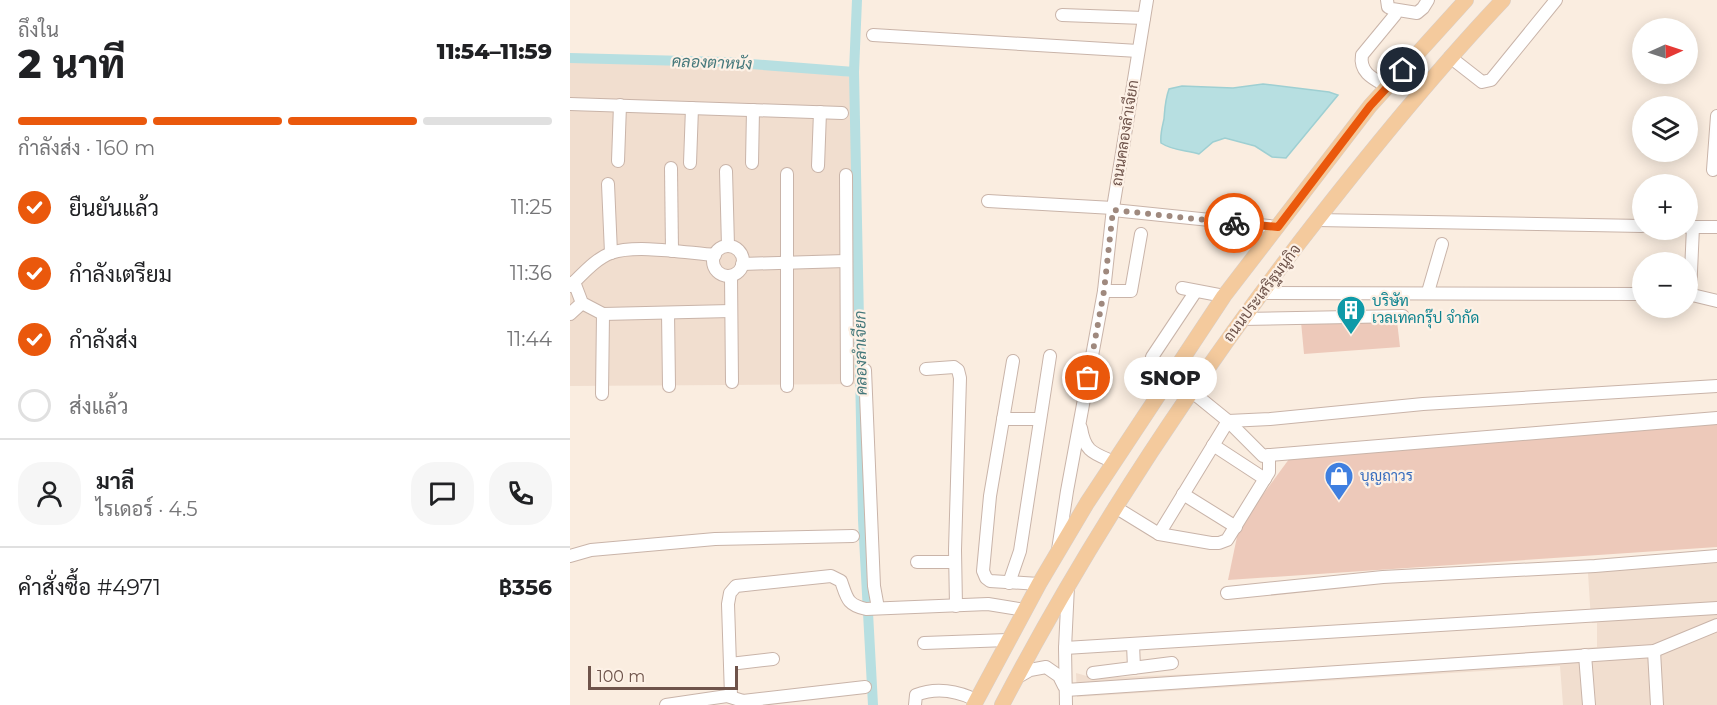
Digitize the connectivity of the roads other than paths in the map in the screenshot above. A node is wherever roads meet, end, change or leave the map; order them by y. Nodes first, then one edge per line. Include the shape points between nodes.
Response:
1 (1146, 0) edge
2 (1387, 0) edge
3 (1428, 0) edge
4 (1503, 0) edge
5 (1556, 0) edge
6 (1463, 1) edge
7 (1408, 6) edge
8 (1062, 15) dead end
9 (1395, 15) dead end
10 (1144, 18) junction
11 (873, 35) dead end
12 (1138, 51) junction
13 (1450, 57) junction
14 (1388, 87) junction
15 (570, 104) edge
16 (620, 105) junction
17 (692, 108) junction
18 (753, 110) junction
19 (820, 112) junction
20 (842, 113) dead end
21 (1717, 116) edge
22 (618, 160) dead end
23 (690, 162) dead end
24 (752, 163) dead end
25 (818, 166) dead end
26 (670, 168) dead end
27 (1713, 170) dead end
28 (726, 171) dead end
29 (787, 174) dead end
30 (846, 175) dead end
31 (608, 184) dead end
32 (988, 201) dead end
33 (1113, 209) junction
34 (1317, 220) junction
35 (1632, 226) edge
36 (1278, 227) junction
37 (1698, 227) edge
38 (1717, 227) edge
39 (1141, 234) dead end
40 (1442, 244) dead end
41 (728, 246) junction
42 (672, 252) junction
43 (611, 253) junction
44 (715, 255) junction
45 (846, 261) junction
46 (786, 262) junction
47 (742, 264) junction
48 (731, 276) junction
49 (572, 284) edge
50 (1182, 288) dead end
51 (1104, 291) junction
52 (1196, 291) junction
53 (1428, 292) junction
54 (1261, 293) junction
55 (1632, 294) edge
56 (1224, 296) junction
57 (1698, 296) edge
58 (1717, 301) edge
59 (582, 303) junction
60 (731, 312) junction
61 (668, 313) junction
62 (570, 314) edge
63 (603, 314) junction
64 (1403, 316) dead end
65 (1242, 319) junction
66 (1050, 356) dead end
67 (1152, 357) dead end
68 (1013, 361) dead end
69 (926, 369) dead end
70 (864, 370) dead end
71 (847, 380) dead end
72 (732, 382) dead end
73 (669, 386) dead end
74 (787, 386) dead end
75 (1717, 386) edge
76 (1191, 391) junction
77 (602, 394) dead end
78 (1717, 418) edge
79 (1003, 419) junction
80 (1040, 419) junction
81 (1079, 421) junction
82 (1228, 421) junction
83 (1213, 445) junction
84 (1269, 455) junction
85 (1114, 462) junction
86 (1265, 479) junction
87 (1183, 494) junction
88 (1115, 507) junction
89 (1236, 526) junction
90 (1159, 534) junction
91 (853, 536) dead end
92 (1058, 551) junction
93 (570, 556) edge
94 (1717, 556) edge
95 (917, 562) dead end
96 (955, 562) junction
97 (1009, 583) junction
98 (1068, 583) junction
99 (1039, 584) junction
100 (1227, 593) dead end
101 (956, 606) junction
102 (1717, 608) edge
103 (873, 609) junction
104 (1024, 610) junction
105 (1717, 625) edge
106 (1008, 640) junction
107 (924, 643) dead end
108 (1133, 644) junction
109 (1065, 648) junction
110 (1654, 651) junction
111 (1585, 655) junction
112 (772, 659) dead end
113 (1172, 663) dead end
114 (730, 664) junction
115 (1134, 668) junction
116 (1093, 673) dead end
117 (1016, 678) junction
118 (866, 687) dead end
119 (1066, 690) junction
120 (729, 699) edge
121 (975, 703) edge
122 (666, 705) edge
123 (915, 705) edge
124 (1002, 705) edge
125 (1066, 705) edge
126 (1589, 705) edge
127 (1657, 705) edge

1 - 10 street, ถนนคลองลำเจียก
2 - 7 street via 1388,7
3 - 7 street via 1417,13
4 - 13 main road, ถนนประเสริฐมนูกิจ
5 - 13 street via 1491,80 1482,82
6 - 14 main road, ถนนประเสริฐมนูกิจ
8 - 10 street
9 - 14 street via 1362,55 1360,63 1365,72
10 - 12 street, ถนนคลองลำเจียก
11 - 12 street
12 - 33 street, ถนนคลองลำเจียก
13 - 34 main road, ถนนประเสริฐมนูกิจ
14 - 36 main road, ถนนประเสริฐมนูกิจ
15 - 16 street
16 - 17 street
16 - 22 street
17 - 18 street
17 - 23 street
18 - 19 street
18 - 24 street
19 - 20 street
19 - 25 street
21 - 27 street
26 - 42 street
28 - 41 street
29 - 46 street
30 - 45 street
31 - 43 street
32 - 33 street
33 - 36 street
33 - 51 street, ถนนคลองลำเจียก
34 - 35 street
34 - 54 main road, ถนนประเสริฐมนูกิจ
36 - 56 main road, ถนนประเสริฐมนูกิจ
37 - 38 street
39 - 51 street via 1131,291
40 - 53 street
41 - 44 street
41 - 47 street via 740,252
42 - 43 street via 646,249
42 - 44 street
43 - 49 street
44 - 48 street via 713,264 718,272
45 - 46 street
45 - 71 street
46 - 47 street
46 - 74 street
47 - 48 street
48 - 60 street
49 - 59 street
50 - 52 street
51 - 81 street, ถนนคลองลำเจียก
52 - 56 street
52 - 67 street
53 - 54 street
53 - 55 street
54 - 65 main road, ถนนประเสริฐมนูกิจ
56 - 85 main road, ถนนประเสริฐมนูกิจ
57 - 58 street
59 - 62 street
59 - 63 street
60 - 61 street
60 - 72 street
61 - 63 street
61 - 73 street
63 - 77 street
64 - 65 street
65 - 76 main road, ถนนประเสริฐมนูกิจ
66 - 80 street
68 - 79 street
69 - 96 street via 954,368 960,378
70 - 103 street
75 - 82 street
76 - 82 street
76 - 88 main road, ถนนประเสริฐมนูกิจ
78 - 84 street
79 - 80 street
79 - 97 street via 983,565 990,581
80 - 97 street via 1020,551
81 - 85 street, ถนนคลองลำเจียก via 1089,451
81 - 92 street
82 - 83 street
82 - 84 street via 1263,456
83 - 86 street
83 - 87 street
84 - 86 street
85 - 92 main road, ถนนประเสริฐมนูกิจ
86 - 89 street
87 - 89 street
87 - 90 street
88 - 90 street
88 - 98 main road, ถนนประเสริฐมนูกิจ
89 - 90 street via 1227,540 1219,543
91 - 93 street via 715,539 591,550
92 - 99 main road, ถนนประเสริฐมนูกิจ
94 - 100 street via 1383,577
95 - 96 street
96 - 101 street
97 - 99 street
98 - 109 street
98 - 117 main road, ถนนประเสริฐมนูกิจ
99 - 104 main road, ถนนประเสริฐมนูกิจ
101 - 103 street
101 - 104 street via 988,604
102 - 108 street
103 - 114 street via 855,607 841,581 831,576 740,585 729,596
104 - 106 main road, ถนนประเสริฐมนูกิจ
105 - 110 street
106 - 107 street
106 - 121 main road, ถนนประเสริฐมนูกิจ
108 - 109 street
108 - 115 street
109 - 119 street
110 - 111 street
110 - 127 street
111 - 119 street
111 - 126 street
112 - 114 street
113 - 115 street
114 - 120 street
115 - 116 street
117 - 119 street via 1046,667 1059,676
117 - 124 main road, ถนนประเสริฐมนูกิจ
118 - 120 street
119 - 125 street
120 - 122 street
121 - 123 street via 963,693 951,691 916,695

